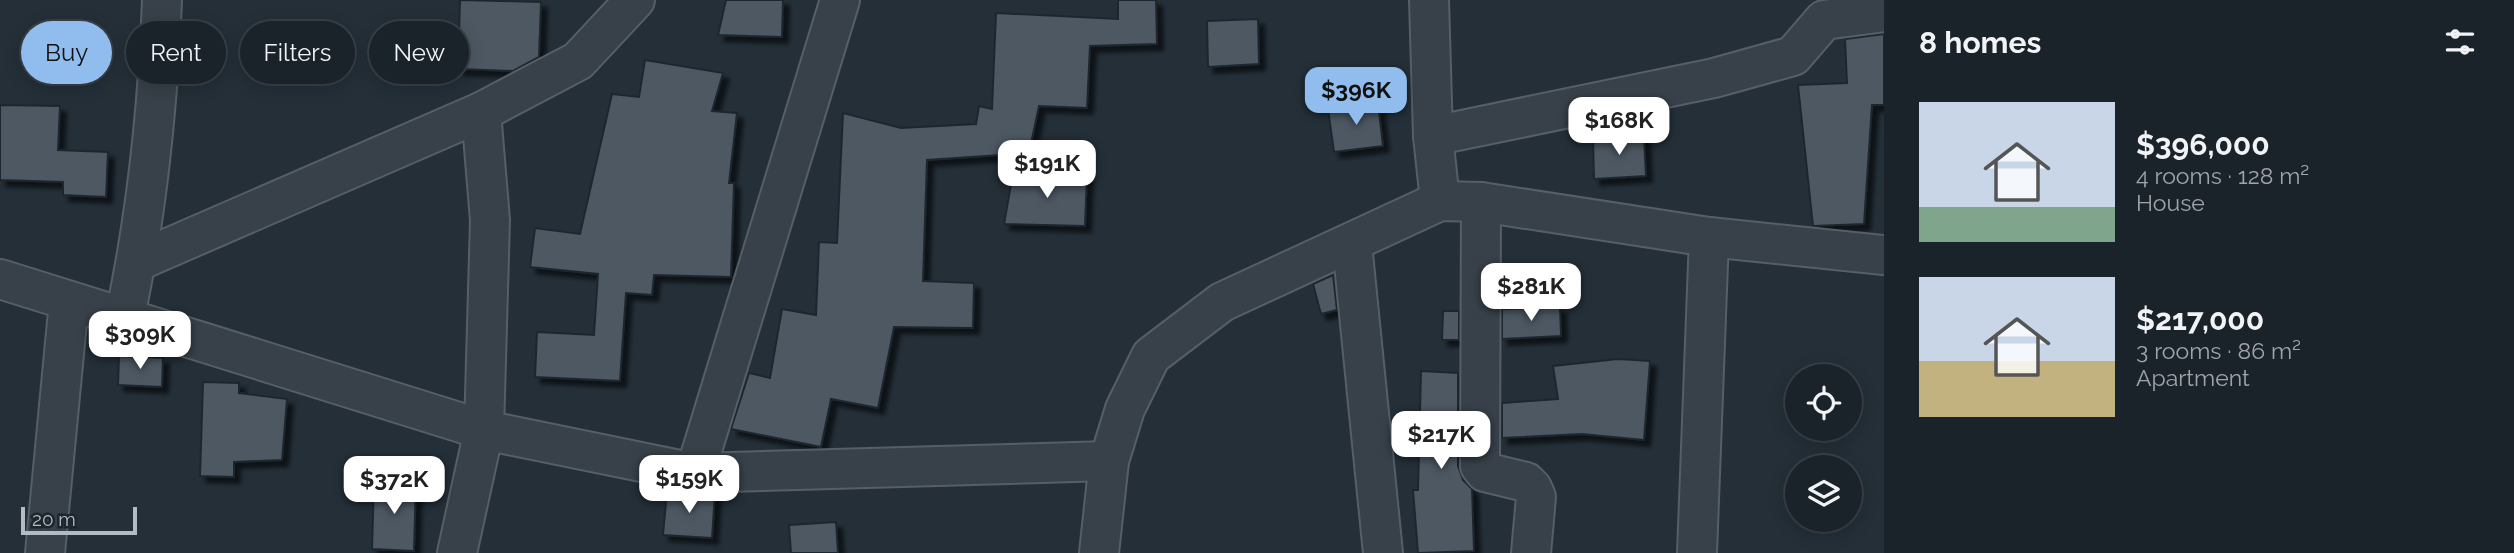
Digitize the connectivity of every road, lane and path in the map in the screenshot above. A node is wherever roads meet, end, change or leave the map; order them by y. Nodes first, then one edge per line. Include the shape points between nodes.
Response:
1 (162, 0) edge
2 (635, 0) edge
3 (840, 0) edge
4 (1429, 0) edge
5 (1884, 12) edge
6 (481, 112) junction
7 (1433, 136) junction
8 (1440, 201) junction
9 (1481, 202) junction
10 (1709, 237) junction
11 (1352, 244) junction
12 (1884, 255) edge
13 (136, 262) junction
14 (5, 284) edge
15 (69, 301) junction
16 (125, 316) junction
17 (484, 430) junction
18 (1109, 461) junction
19 (695, 472) junction
20 (45, 553) edge
21 (457, 553) edge
22 (1099, 553) edge
23 (1383, 553) edge
24 (1531, 553) edge
25 (1697, 553) edge

1 - 13 street via 160,65
2 - 6 street via 578,61
3 - 19 street
4 - 7 street
5 - 7 street via 1824,20 1793,56 1714,78
6 - 13 street
6 - 17 street via 490,220
7 - 8 street
8 - 9 street
8 - 11 street
9 - 10 street
9 - 24 street via 1480,466 1485,472 1526,482 1532,488 1536,497
10 - 12 street
10 - 25 street
11 - 18 street via 1222,302 1151,356 1125,409
11 - 23 street
13 - 16 street
14 - 15 street
15 - 16 street
15 - 20 street
16 - 17 street
17 - 19 street
17 - 21 street
18 - 19 street
18 - 22 street

